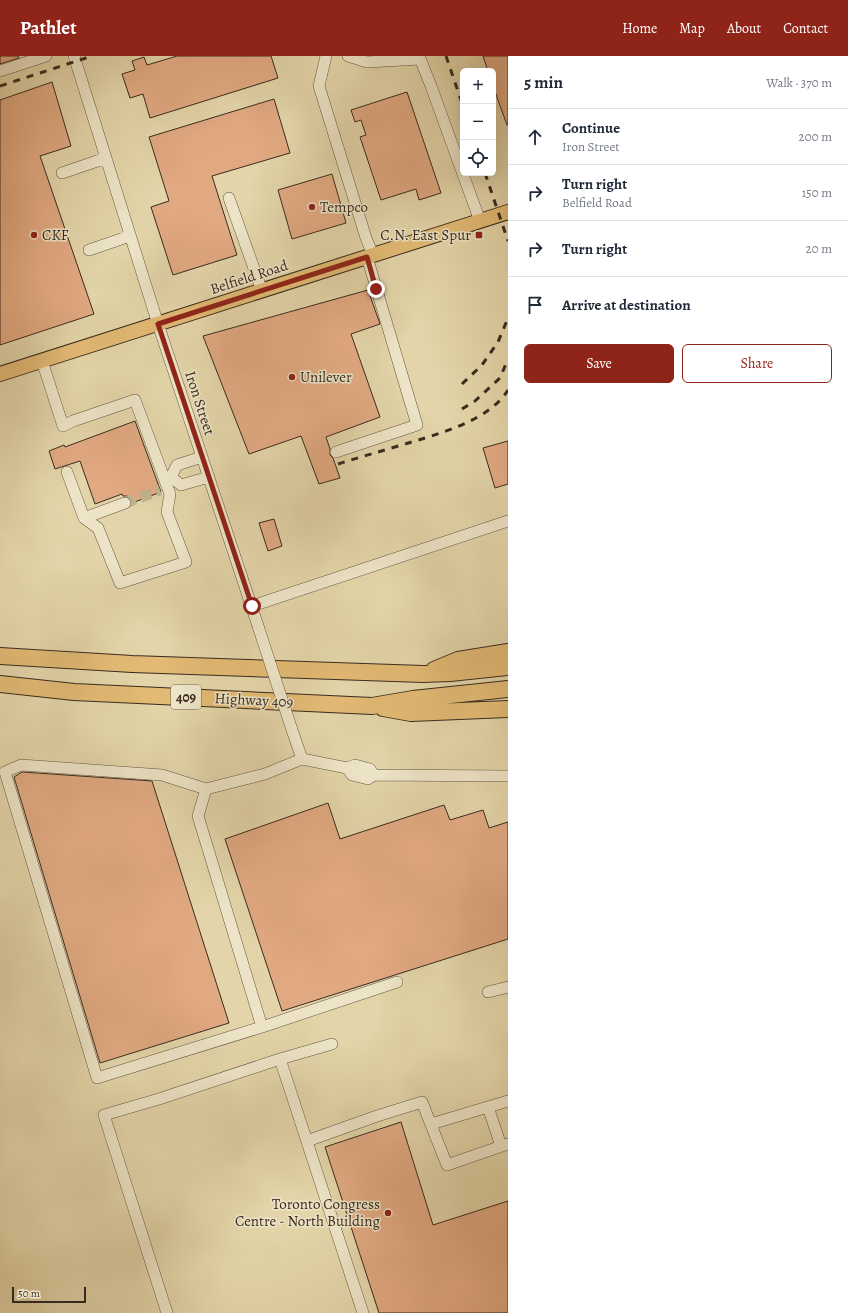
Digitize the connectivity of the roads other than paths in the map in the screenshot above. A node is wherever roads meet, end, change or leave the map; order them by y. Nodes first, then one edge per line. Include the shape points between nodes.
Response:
1 (46, 56) edge
2 (74, 56) edge
3 (326, 56) edge
4 (348, 56) edge
5 (419, 57) edge
6 (0, 72) edge
7 (106, 158) junction
8 (62, 174) dead end
9 (229, 198) dead end
10 (508, 212) edge
11 (480, 221) junction
12 (130, 236) junction
13 (90, 250) dead end
14 (370, 256) junction
15 (262, 291) junction
16 (158, 324) junction
17 (42, 361) junction
18 (0, 374) edge
19 (336, 452) dead end
20 (202, 457) junction
21 (67, 472) dead end
22 (209, 477) junction
23 (166, 483) junction
24 (125, 503) tunnel mouth
25 (84, 518) junction
26 (508, 521) edge
27 (252, 606) junction
28 (508, 652) edge
29 (0, 656) edge
30 (508, 666) edge
31 (423, 674) junction
32 (0, 684) edge
33 (508, 689) edge
34 (372, 706) junction
35 (508, 709) edge
36 (302, 759) junction
37 (508, 776) edge
38 (206, 789) junction
39 (397, 982) dead end
40 (508, 987) edge
41 (488, 992) dead end
42 (262, 1027) junction
43 (332, 1044) dead end
44 (280, 1059) junction
45 (508, 1101) edge
46 (488, 1107) junction
47 (431, 1124) junction
48 (307, 1141) junction
49 (504, 1145) edge
50 (167, 1313) edge
51 (363, 1313) edge

1 - 6 street
2 - 7 street, Iron Street
3 - 14 street via 319,86
4 - 5 street via 367,62
5 - 11 street
7 - 8 street
7 - 12 street, Iron Street
9 - 15 street
10 - 11 main road, Belfield Road
11 - 14 main road, Belfield Road
12 - 13 street
12 - 16 street, Iron Street
14 - 15 main road, Belfield Road
14 - 19 street via 417,425
15 - 16 main road, Belfield Road
16 - 17 main road, Belfield Road
16 - 20 street, Iron Street
17 - 18 main road, Belfield Road
17 - 23 street via 63,426 134,400
20 - 22 street, Iron Street
20 - 23 street via 177,465
21 - 25 street
22 - 23 street via 182,485
22 - 27 street, Iron Street
23 - 25 street via 170,494 167,512 186,562 120,583 98,528
24 - 25 street
26 - 27 street
27 - 36 street, Iron Street, bridge
28 - 31 highway via 458,660
29 - 31 highway, Highway 409 / 409 via 132,664
30 - 31 highway, Highway 409 / 409
32 - 34 highway, Highway 409 / 409 via 74,692
33 - 34 highway, Highway 409 / 409
34 - 35 highway via 411,713
36 - 37 street via 347,768 352,775 368,779 374,775
36 - 38 street via 265,774
38 - 42 street via 198,816
38 - 42 street via 162,775 20,765 5,772 97,1078
39 - 42 street
40 - 41 street
43 - 44 street
44 - 48 street
44 - 50 street via 104,1115
45 - 46 street
46 - 47 street
46 - 49 street
47 - 48 street via 422,1102
47 - 49 street via 447,1165
48 - 51 street

